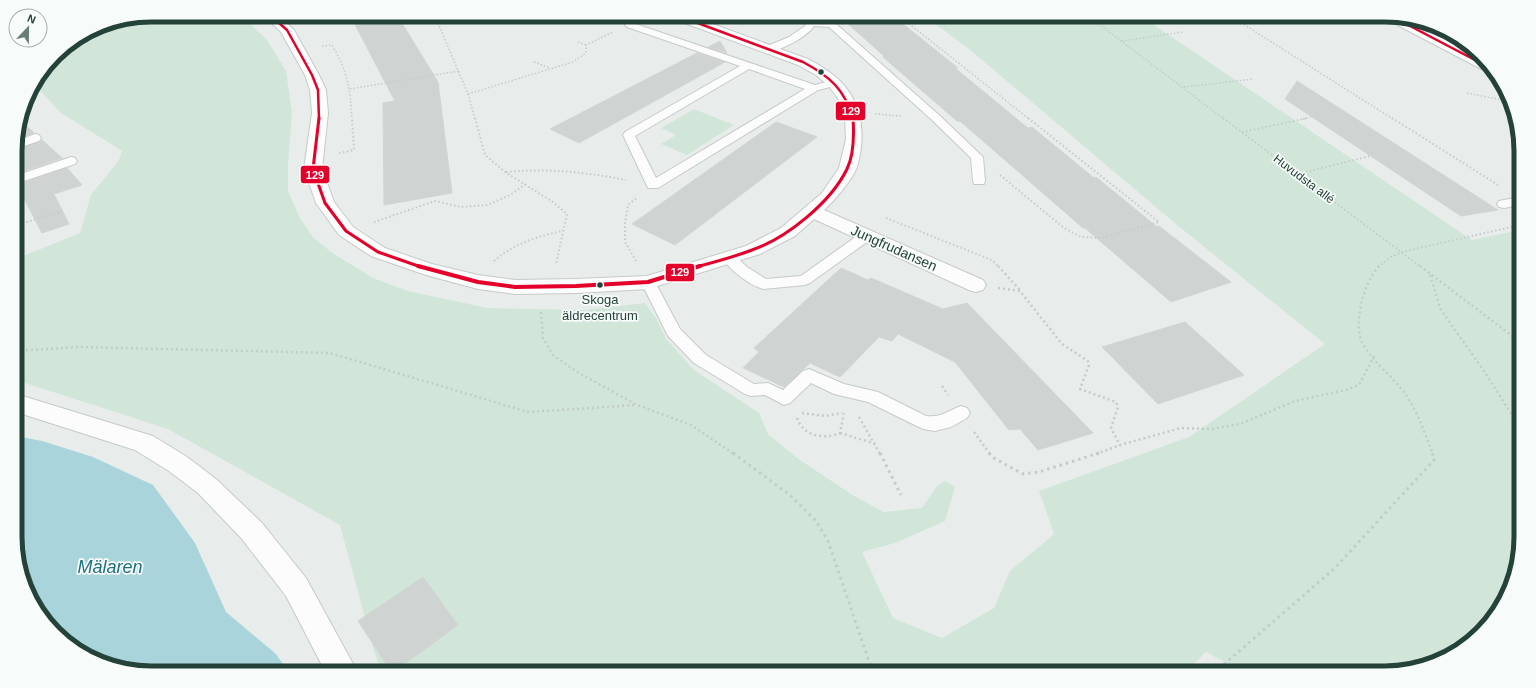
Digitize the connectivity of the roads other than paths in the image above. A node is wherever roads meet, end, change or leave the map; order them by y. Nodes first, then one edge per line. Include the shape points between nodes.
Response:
1 (278, 22) edge
2 (695, 22) edge
3 (811, 23) joint
4 (1406, 24) edge
5 (630, 25) road end
6 (769, 49) junction
7 (1477, 61) edge
8 (749, 65) junction
9 (834, 83) junction
10 (814, 88) junction
11 (35, 138) dead end
12 (22, 143) edge
13 (71, 161) dead end
14 (22, 178) edge
15 (979, 181) dead end
16 (1514, 202) edge
17 (1504, 204) dead end
18 (813, 212) junction
19 (866, 236) junction
20 (729, 258) junction
21 (648, 282) junction
22 (976, 285) road end
23 (22, 405) edge
24 (961, 413) road end
25 (339, 666) edge

1 - 21 street via 287,30 318,90 320,113 313,169 325,202 346,231 378,252 426,269 478,282 523,287
2 - 6 street
3 - 6 lane via 805,32
3 - 15 lane via 832,25 936,118 977,157
4 - 7 street
5 - 8 lane
6 - 9 street via 803,62
8 - 10 lane
8 - 10 lane via 629,135 653,185
9 - 10 lane
9 - 18 street via 847,100 853,118 854,139 848,168 828,197
11 - 12 lane
13 - 14 lane
16 - 17 lane
18 - 19 street, Jungfrudansen
18 - 20 street via 788,232
19 - 20 lane via 805,280 763,284
19 - 22 street, Jungfrudansen
20 - 21 street
21 - 24 lane via 674,332 700,359 752,390 768,389 784,398 809,375 840,390 872,396 923,422 945,422
23 - 25 street via 144,443 207,486 252,531 296,587

